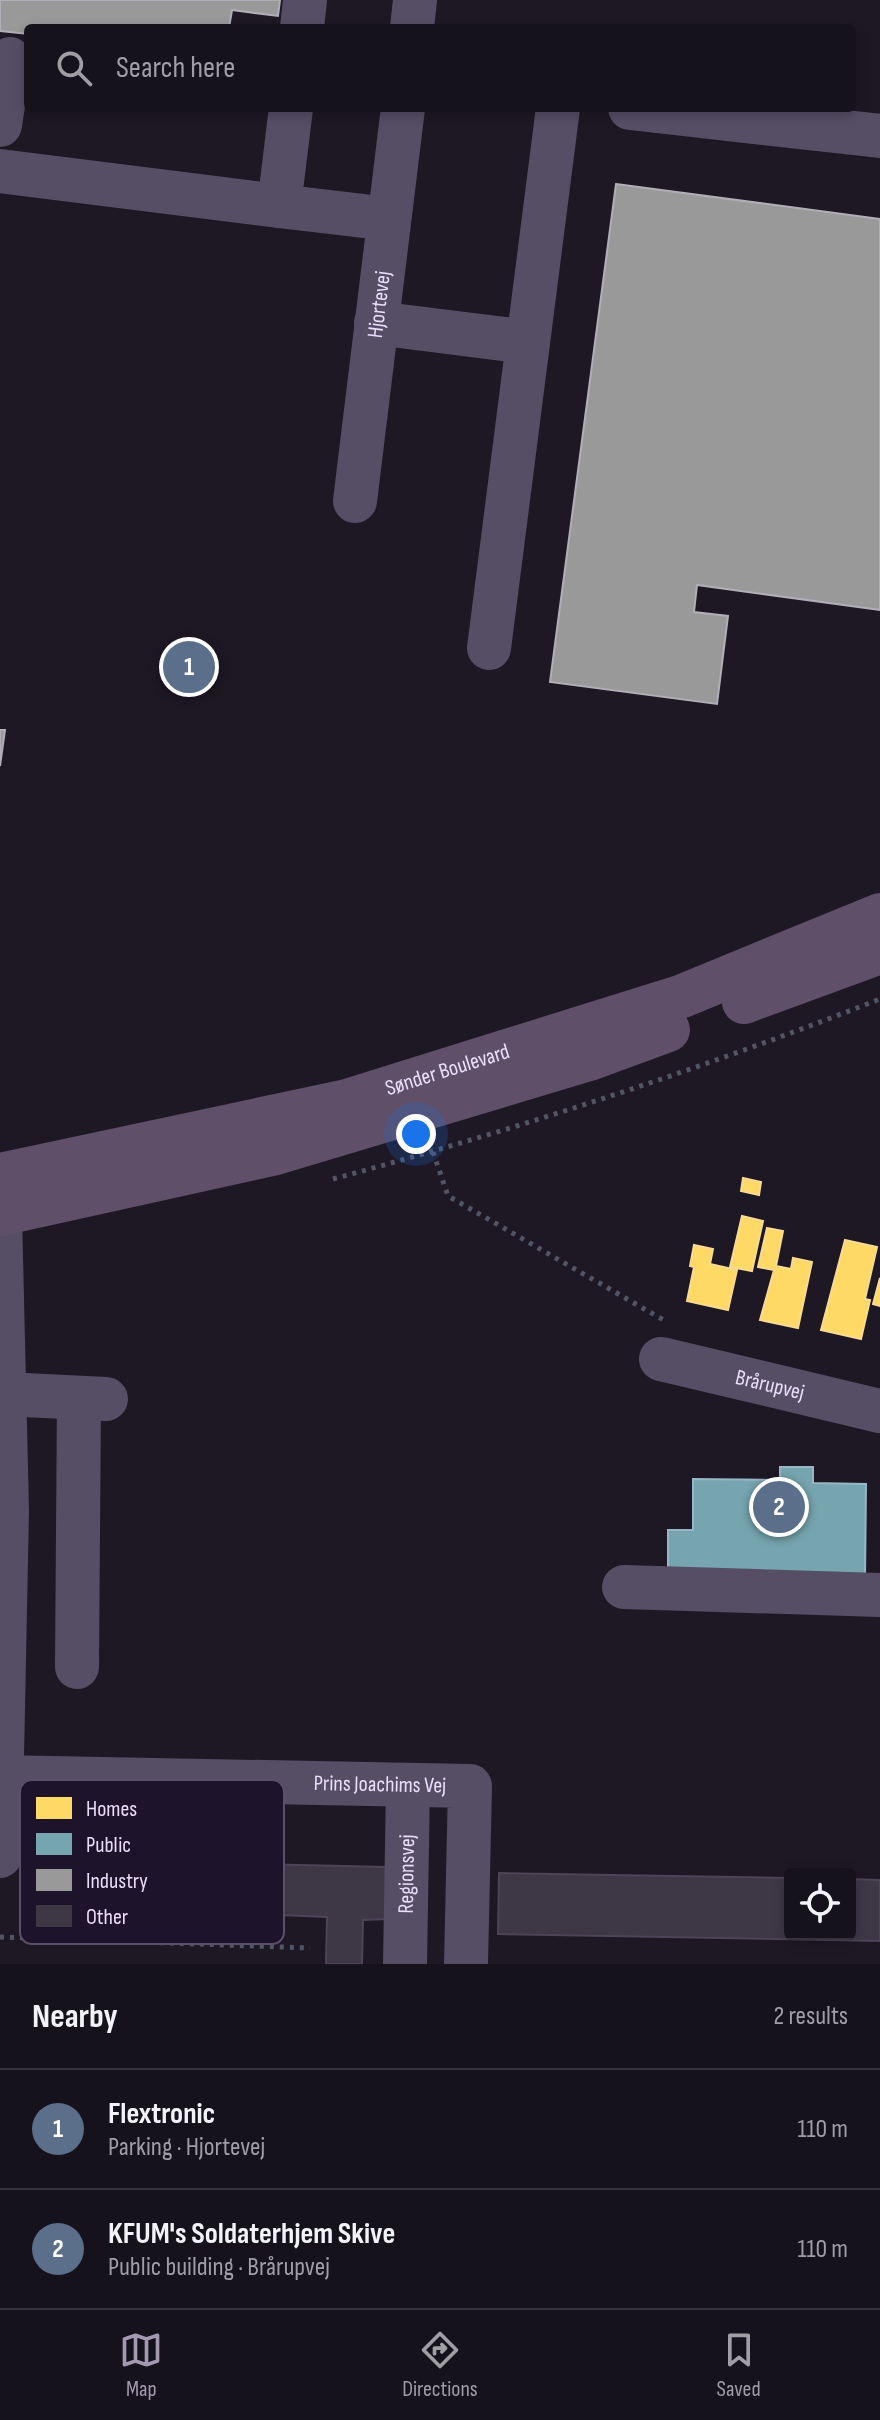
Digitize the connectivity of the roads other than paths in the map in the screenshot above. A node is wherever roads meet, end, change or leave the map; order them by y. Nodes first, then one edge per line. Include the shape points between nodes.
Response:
1 (305, 0) edge
2 (415, 0) edge
3 (302, 24) edge
4 (412, 24) edge
5 (10, 59) dead end
6 (291, 112) edge
7 (402, 112) edge
8 (557, 112) edge
9 (666, 112) edge
10 (0, 125) edge
11 (880, 136) edge
12 (0, 171) edge
13 (279, 206) junction
14 (389, 219) junction
15 (376, 323) junction
16 (528, 342) junction
17 (355, 501) dead end
18 (489, 648) dead end
19 (880, 915) edge
20 (880, 952) edge
21 (0, 1175) edge
22 (0, 1214) edge
23 (661, 1359) road end
24 (4, 1394) junction
25 (79, 1399) junction
26 (880, 1411) edge
27 (108, 1503) dead end
28 (624, 1587) dead end
29 (880, 1595) edge
30 (77, 1667) dead end
31 (0, 1777) edge
32 (159, 1780) edge
33 (284, 1783) edge
34 (408, 1785) junction
35 (0, 1856) edge
36 (405, 1964) edge
37 (466, 1964) edge

1 - 3 street
2 - 4 street
5 - 10 street
6 - 13 street
7 - 14 street, Hjortevej
8 - 16 street
9 - 11 street
12 - 13 street
13 - 14 street
14 - 15 street, Hjortevej
15 - 16 street
15 - 17 street, Hjortevej
16 - 18 street
19 - 21 main road, Sønder Boulevard via 680,997 347,1101
20 - 22 main road, Sønder Boulevard via 589,1059 291,1148
22 - 24 street, Sønder Boulevard
23 - 26 street, Brårupvej
24 - 25 street
24 - 31 street, Sønder Boulevard via 7,1510
25 - 27 street via 107,1398
25 - 30 street
28 - 29 street
31 - 32 street, Prins Joachims Vej
31 - 35 street, Sønder Boulevard
33 - 34 street, Prins Joachims Vej
34 - 36 street, Regionsvej
34 - 37 street, Prins Joachims Vej via 470,1786

